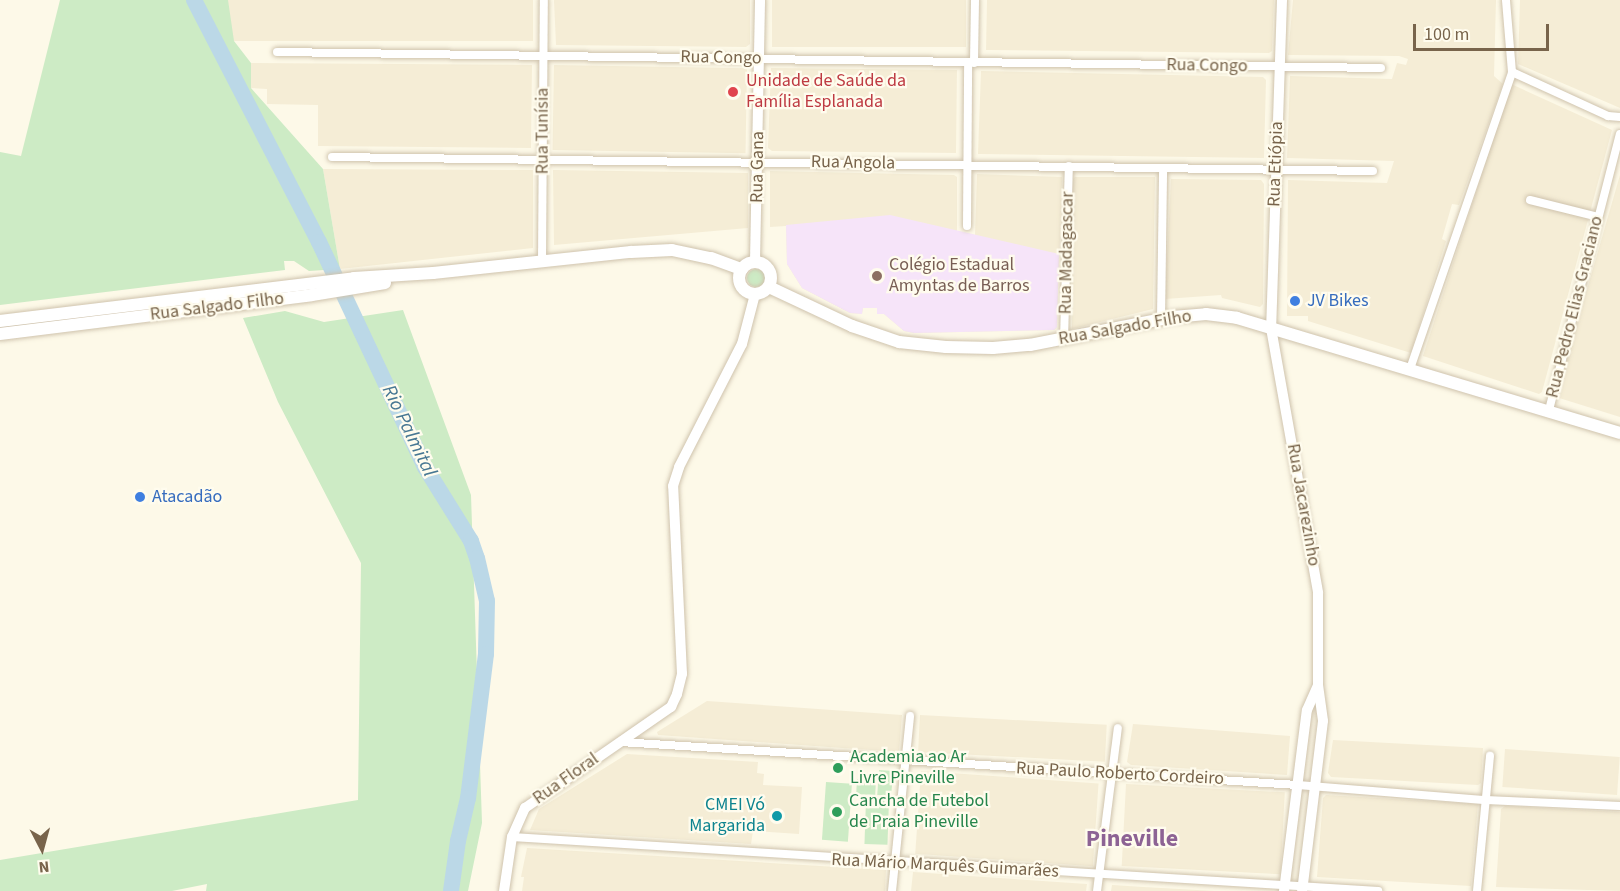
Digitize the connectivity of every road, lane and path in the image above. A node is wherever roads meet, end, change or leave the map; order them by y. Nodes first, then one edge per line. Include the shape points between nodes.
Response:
1 (543, 0) edge
2 (760, 0) edge
3 (975, 0) edge
4 (1282, 0) edge
5 (1506, 0) edge
6 (277, 52) dead end
7 (543, 56) junction
8 (759, 59) junction
9 (971, 63) junction
10 (1280, 66) junction
11 (1381, 68) dead end
12 (1512, 72) junction
13 (1620, 117) edge
14 (1620, 134) edge
15 (332, 158) dead end
16 (543, 160) junction
17 (758, 162) junction
18 (968, 164) junction
19 (1069, 166) junction
20 (1164, 168) junction
21 (1276, 170) junction
22 (1373, 171) dead end
23 (1530, 200) dead end
24 (1598, 217) junction
25 (967, 226) dead end
26 (542, 262) junction
27 (755, 262) junction
28 (742, 269) junction
29 (769, 287) junction
30 (312, 289) junction
31 (754, 294) junction
32 (1161, 319) junction
33 (0, 321) edge
34 (1271, 327) junction
35 (0, 334) edge
36 (1064, 340) junction
37 (1410, 369) junction
38 (1549, 410) junction
39 (1620, 433) edge
40 (1318, 685) junction
41 (910, 716) dead end
42 (1118, 728) dead end
43 (619, 742) junction
44 (1490, 756) dead end
45 (905, 762) junction
46 (1111, 774) junction
47 (1298, 785) junction
48 (1316, 788) junction
49 (1486, 800) junction
50 (1620, 806) edge
51 (512, 837) junction
52 (895, 862) junction
53 (1099, 875) junction
54 (1285, 888) edge
55 (1302, 889) edge
56 (504, 891) edge
57 (892, 891) edge
58 (1097, 891) edge
59 (1378, 891) edge
60 (1477, 891) edge

1 - 7 street, Rua Tunísia
2 - 8 street, Rua Gana
3 - 9 street
4 - 10 street, Rua Etiópia
5 - 12 street
6 - 7 street, Rua Congo
7 - 8 street, Rua Congo
7 - 16 street, Rua Tunísia
8 - 9 street, Rua Congo
8 - 17 street, Rua Gana
9 - 10 street, Rua Congo
9 - 18 street
10 - 11 street, Rua Congo
10 - 21 street, Rua Etiópia
12 - 13 street via 1608,116
12 - 37 street
14 - 24 street, Rua Pedro Elias Graciano
15 - 16 street, Rua Angola
16 - 17 street, Rua Angola
16 - 26 street, Rua Tunísia
17 - 18 street, Rua Angola
17 - 27 street, Rua Gana
18 - 19 street, Rua Angola
18 - 25 street
19 - 20 street, Rua Angola
19 - 36 street, Rua Madagascar
20 - 21 street, Rua Angola
20 - 32 street
21 - 22 street, Rua Angola
21 - 34 street, Rua Etiópia
23 - 24 street
24 - 38 street, Rua Pedro Elias Graciano
26 - 28 main road, Rua Salgado Filho via 672,250
26 - 30 main road, Rua Salgado Filho
27 - 28 main road
27 - 29 main road via 770,271
28 - 31 main road via 741,286
29 - 31 main road
29 - 36 main road, Rua Salgado Filho via 852,326 899,342 993,348
30 - 33 main road, Rua Salgado Filho
30 - 35 main road, Rua Salgado Filho
31 - 43 street, Rua Floral via 742,344 673,486 682,674 677,694 671,707
32 - 34 main road, Rua Salgado Filho via 1206,314
32 - 36 main road, Rua Salgado Filho
34 - 37 main road, Rua Salgado Filho
34 - 40 street, Rua Jacarezinho via 1318,593
37 - 38 main road, Rua Salgado Filho
38 - 39 main road, Rua Salgado Filho
40 - 47 street, Rua Jacarezinho via 1307,710
40 - 48 street, Rua Jacarezinho via 1323,721
41 - 45 street
42 - 46 street
43 - 45 street, Rua Paulo Roberto Cordeiro
43 - 51 street, Rua Floral via 525,808
44 - 49 street
45 - 46 street, Rua Paulo Roberto Cordeiro
45 - 52 street
46 - 47 street, Rua Paulo Roberto Cordeiro
46 - 53 street
47 - 48 street, Rua Paulo Roberto Cordeiro
47 - 54 street, Rua Jacarezinho
48 - 49 street, Rua Paulo Roberto Cordeiro
48 - 55 street, Rua Jacarezinho
49 - 50 street, Rua Paulo Roberto Cordeiro
49 - 60 street
51 - 52 street, Rua Mário Marquês Guimarães
51 - 56 street, Rua Floral
52 - 53 street, Rua Mário Marquês Guimarães
52 - 57 street
53 - 54 street, Rua Mário Marquês Guimarães
53 - 58 street
54 - 55 street, Rua Mário Marquês Guimarães
55 - 59 street, Rua Mário Marquês Guimarães

